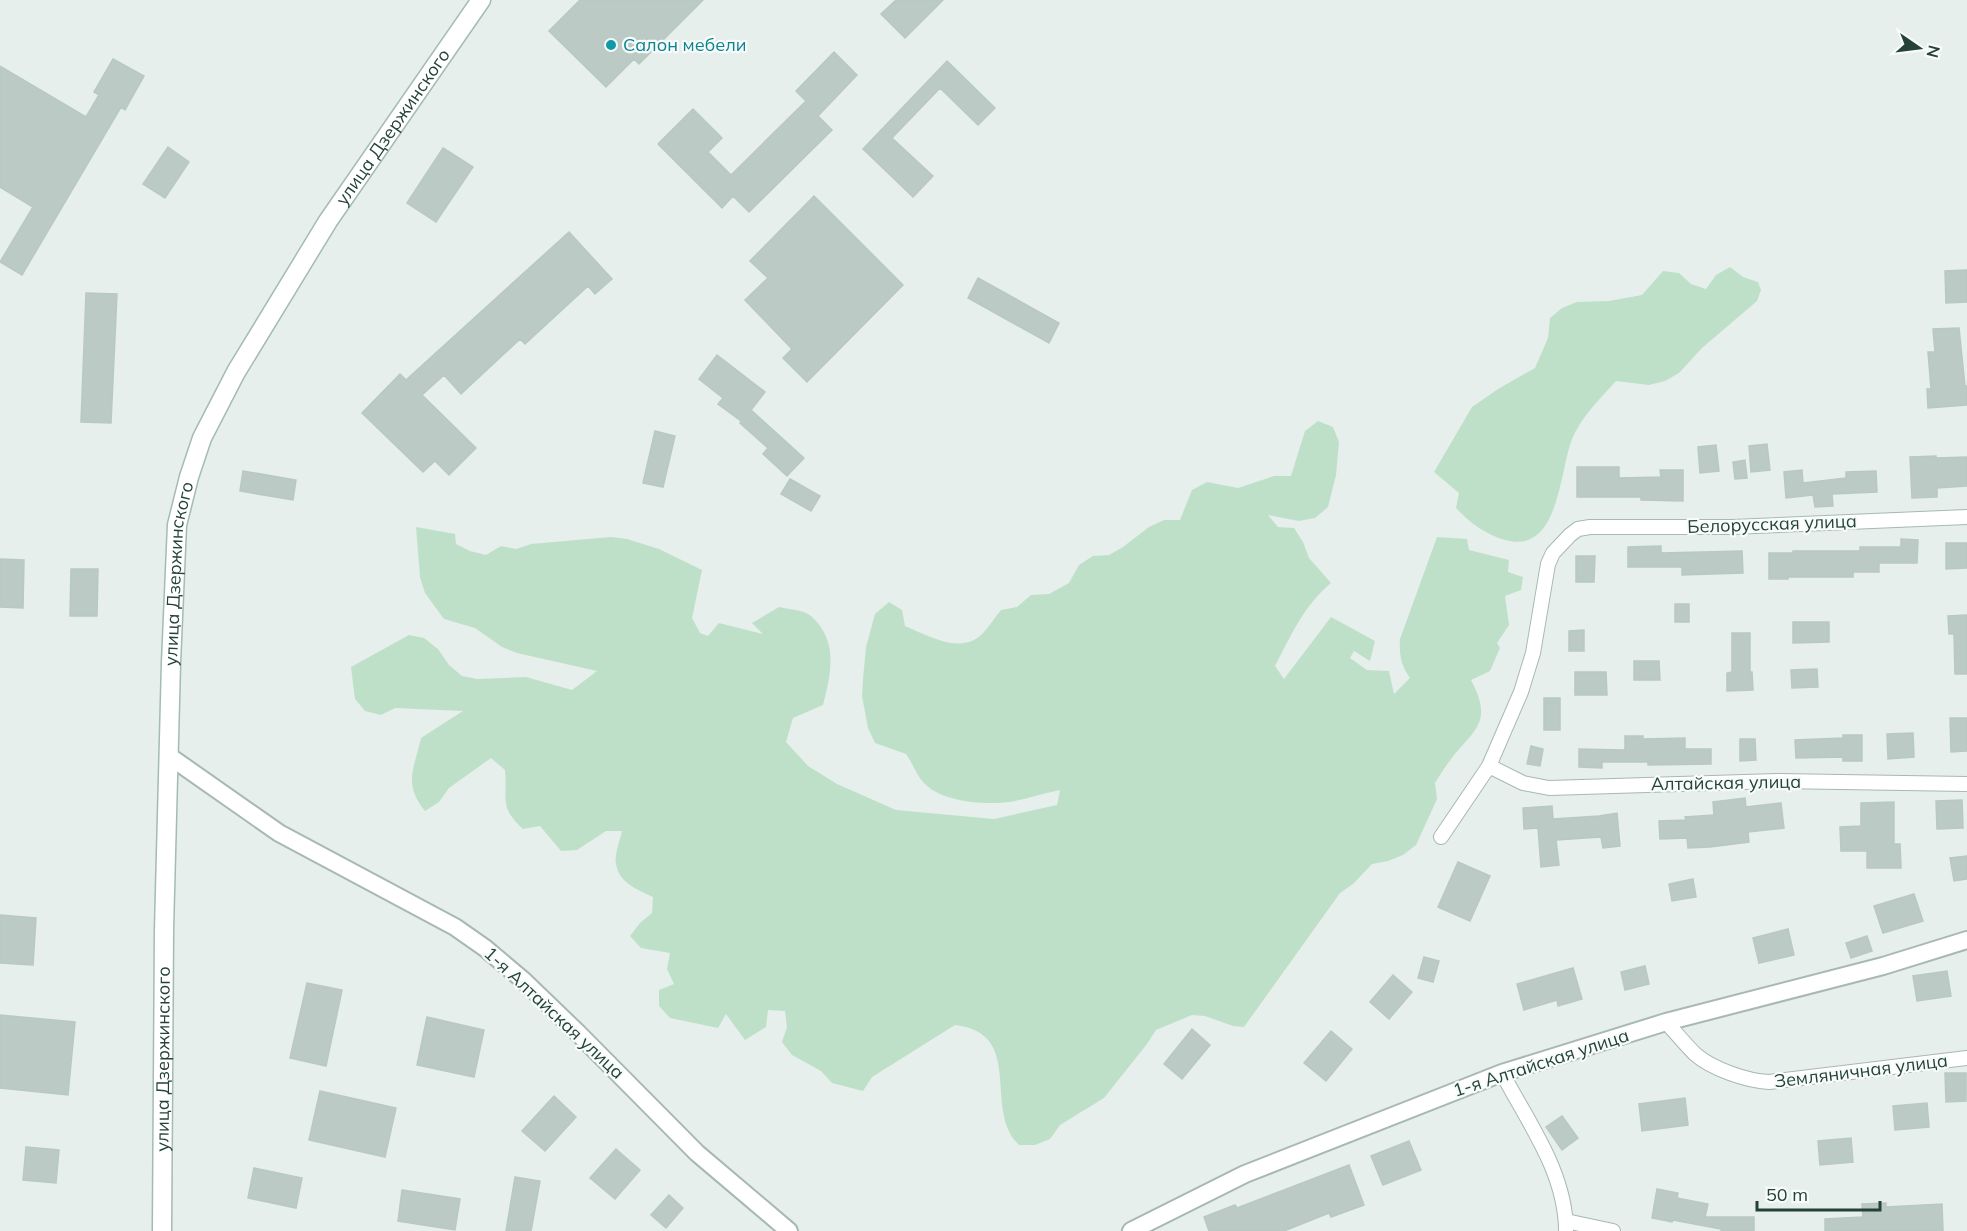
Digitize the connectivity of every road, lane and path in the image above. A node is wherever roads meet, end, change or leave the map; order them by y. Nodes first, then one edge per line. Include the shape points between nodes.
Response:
1 (481, 0) edge
2 (1967, 517) edge
3 (169, 756) junction
4 (1489, 766) junction
5 (1967, 784) edge
6 (1441, 837) dead end
7 (1967, 940) edge
8 (1666, 1022) junction
9 (1967, 1058) edge
10 (1502, 1073) junction
11 (1566, 1226) edge
12 (162, 1231) edge
13 (789, 1231) edge
14 (1131, 1231) edge
15 (1613, 1231) edge

1 - 3 main road, улица Дзержинского via 328,221 236,372 202,438 177,525
2 - 4 street, Белорусская улица via 1578,529 1561,544 1548,564 1528,672
3 - 12 main road, улица Дзержинского
3 - 13 street, 1-я Алтайская улица via 279,833 455,927 485,948 524,980 697,1153
4 - 5 street, Алтайская улица via 1524,783 1549,788 1777,781
4 - 6 street
7 - 8 street, 1-я Алтайская улица via 1883,966
8 - 9 street, Земляничная улица via 1710,1064 1758,1082
8 - 10 street, 1-я Алтайская улица
10 - 11 street via 1552,1164
10 - 14 street, 1-я Алтайская улица via 1245,1174
11 - 15 street

